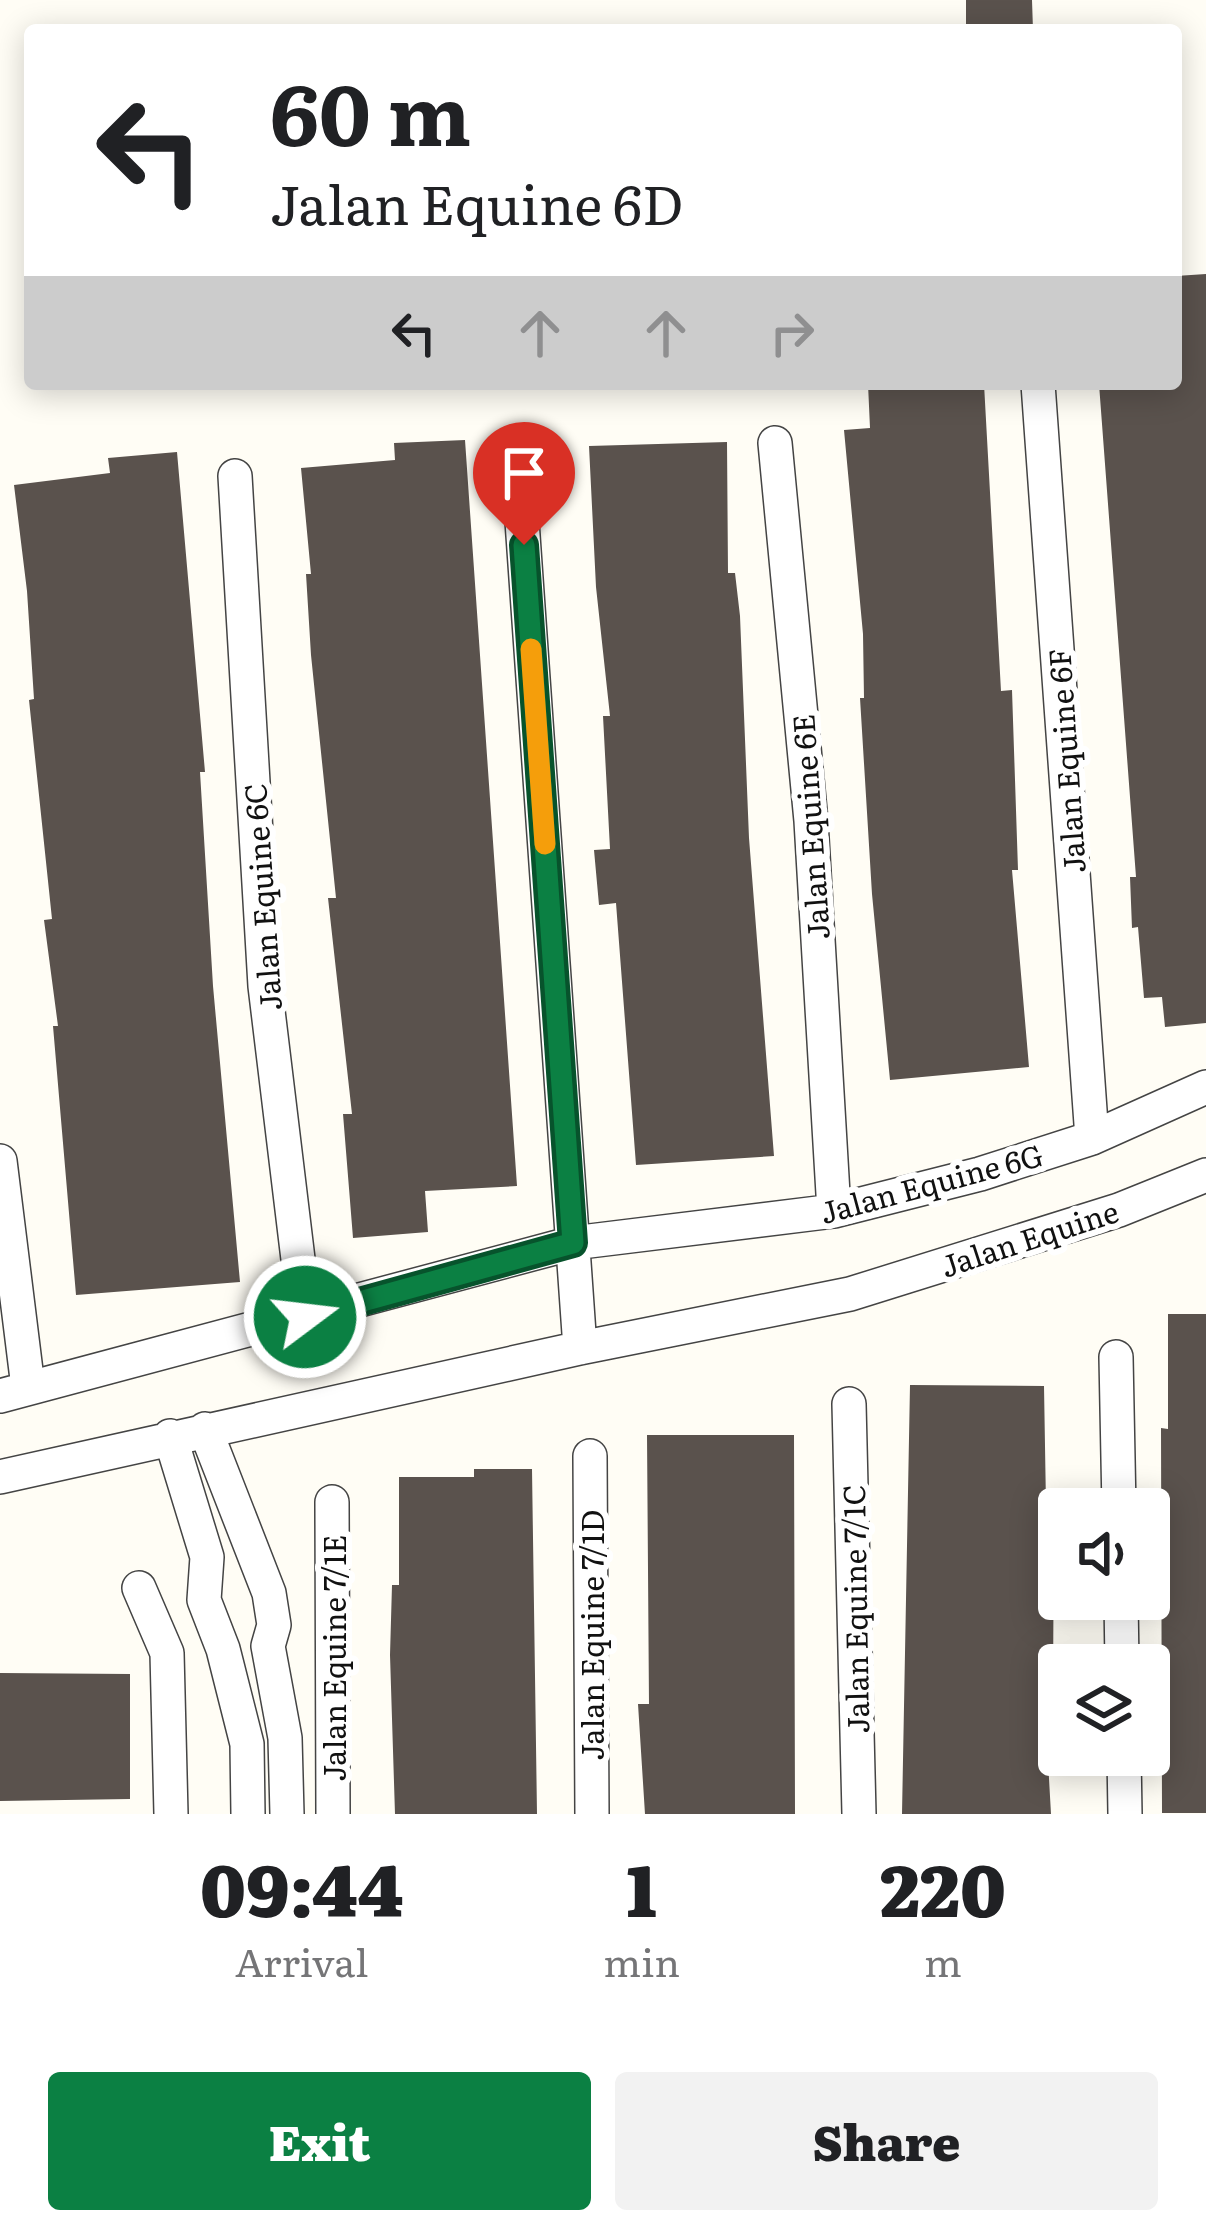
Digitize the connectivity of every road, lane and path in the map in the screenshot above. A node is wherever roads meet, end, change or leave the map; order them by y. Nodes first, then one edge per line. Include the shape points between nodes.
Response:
1 (1038, 390) edge
2 (775, 443) dead end
3 (517, 450) dead end
4 (236, 476) dead end
5 (1206, 1087) edge
6 (1092, 1138) junction
7 (0, 1161) edge
8 (1206, 1175) edge
9 (834, 1211) junction
10 (573, 1243) junction
11 (305, 1317) junction
12 (580, 1348) junction
13 (1116, 1358) dead end
14 (14, 1391) edge
15 (849, 1404) dead end
16 (205, 1430) junction
17 (170, 1436) junction
18 (590, 1456) dead end
19 (0, 1477) edge
20 (1119, 1488) edge
21 (332, 1502) dead end
22 (250, 1554) junction
23 (207, 1557) junction
24 (139, 1588) dead end
25 (268, 1646) junction
26 (223, 1649) junction
27 (1124, 1776) edge
28 (170, 1814) edge
29 (248, 1814) edge
30 (287, 1814) edge
31 (333, 1814) edge
32 (592, 1814) edge
33 (860, 1814) edge
34 (1125, 1814) edge

1 - 6 street, Jalan Equine 6F
2 - 9 street, Jalan Equine 6E via 811,821
3 - 10 street
4 - 11 street, Jalan Equine 6C via 266,986
5 - 6 street, Jalan Equine 6G
6 - 9 street, Jalan Equine 6G
7 - 14 street
8 - 12 street, Jalan Equine via 850,1294
9 - 10 street, Jalan Equine 6G
10 - 11 street, Jalan Equine 6G
10 - 12 street
11 - 14 street, Jalan Equine 6G
12 - 16 street, Jalan Equine
13 - 20 street
15 - 33 street, Jalan Equine 7/1C
16 - 17 street, Jalan Equine
16 - 22 street
17 - 19 street, Jalan Equine
17 - 23 street
18 - 32 street, Jalan Equine 7/1D
21 - 31 street, Jalan Equine 7/1E
22 - 23 street
22 - 25 street via 269,1593
23 - 26 street via 204,1600
24 - 28 street via 167,1653
25 - 26 street
25 - 30 street via 285,1738
26 - 29 street via 247,1744
27 - 34 street

